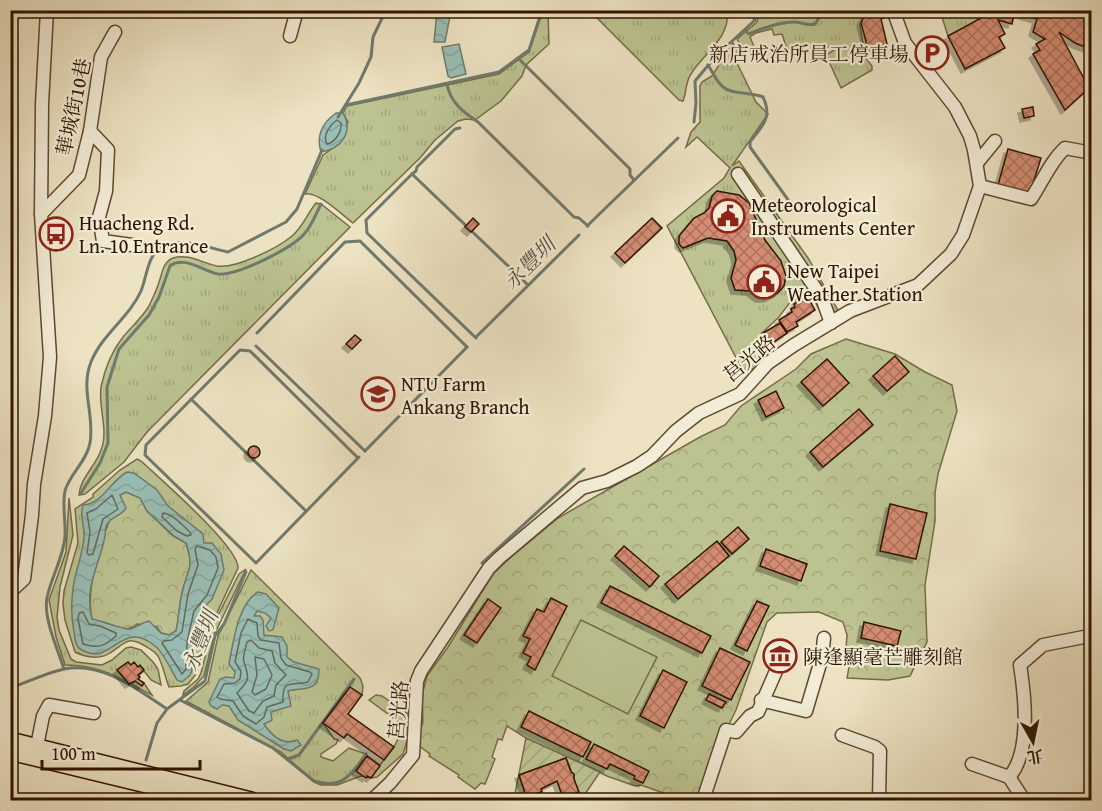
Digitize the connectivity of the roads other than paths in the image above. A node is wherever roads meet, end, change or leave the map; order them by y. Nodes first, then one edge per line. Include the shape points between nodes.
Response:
1 (47, 10) edge
2 (297, 10) edge
3 (893, 10) edge
4 (115, 32) dead end
5 (290, 36) dead end
6 (90, 131) junction
7 (995, 141) dead end
8 (1092, 153) edge
9 (977, 163) junction
10 (738, 174) dead end
11 (980, 186) junction
12 (41, 214) junction
13 (139, 246) dead end
14 (831, 323) junction
15 (10, 592) edge
16 (1091, 637) edge
17 (824, 638) dead end
18 (776, 671) dead end
19 (761, 700) junction
20 (94, 713) dead end
21 (842, 735) dead end
22 (10, 740) edge
23 (38, 746) junction
24 (10, 752) edge
25 (972, 764) dead end
26 (1009, 777) junction
27 (212, 801) edge
28 (251, 801) edge
29 (372, 801) edge
30 (703, 801) edge
31 (879, 801) edge
32 (1024, 801) edge

1 - 12 street
2 - 5 street
3 - 9 street, 莒光路 via 905,43 955,107 970,136
4 - 6 street, 華城街10巷 via 101,57
6 - 12 street, 華城街10巷 via 79,174
6 - 13 street via 108,150 106,191 99,217 103,241
7 - 9 street
8 - 11 street via 1065,148 1053,159 1031,199
9 - 11 street, 莒光路
10 - 14 street via 822,298
11 - 14 street, 莒光路 via 963,235 937,269 918,285 850,311
12 - 15 street via 50,357 24,579
14 - 29 street, 莒光路 via 768,363 740,394 699,413 637,466 582,488 489,568 421,671 417,681 413,755
16 - 26 street via 1043,645 1020,665 1025,726 1017,768
17 - 19 street via 806,711
18 - 19 street
19 - 30 street via 758,712 739,731 726,729
20 - 23 street via 49,705
21 - 31 street via 880,751
22 - 23 main road
23 - 28 main road
24 - 27 main road
25 - 26 street
26 - 32 street

